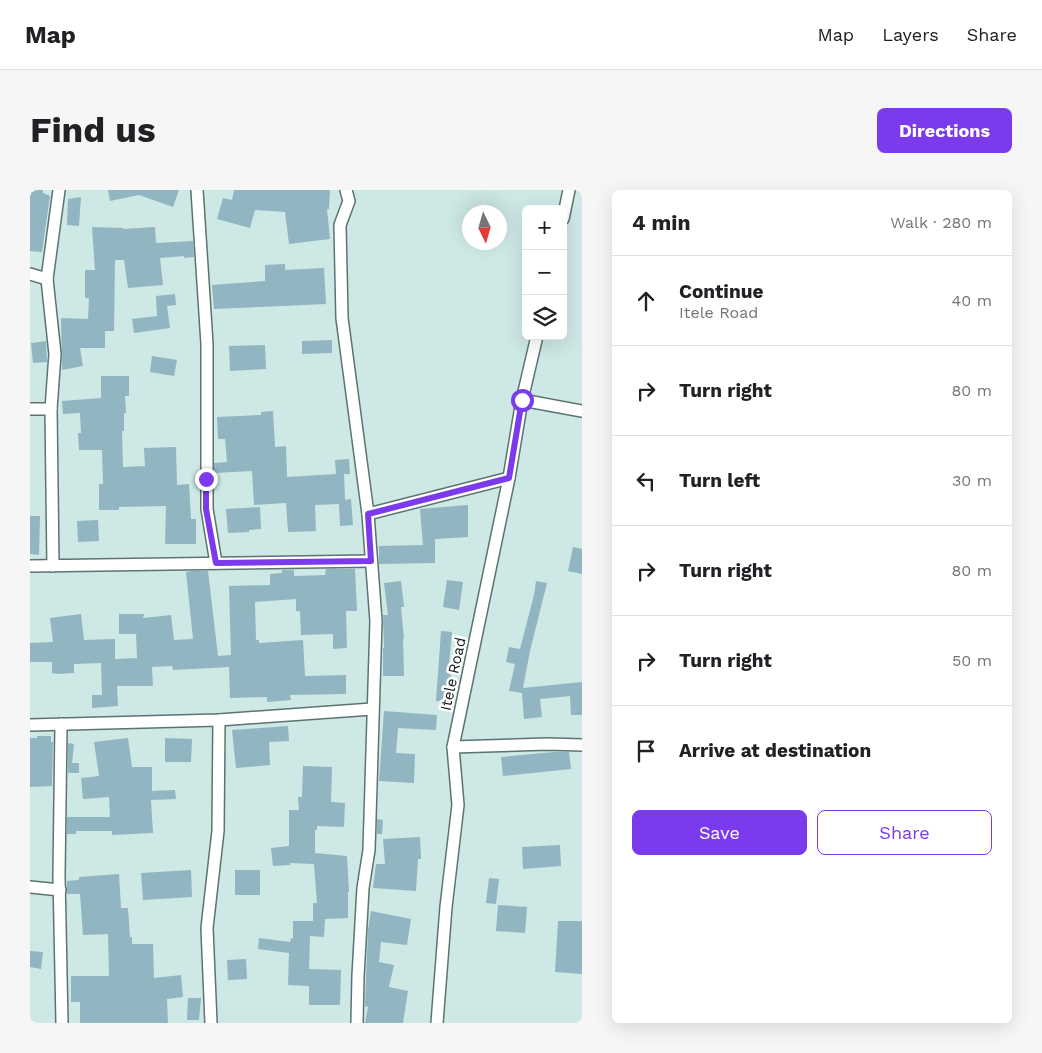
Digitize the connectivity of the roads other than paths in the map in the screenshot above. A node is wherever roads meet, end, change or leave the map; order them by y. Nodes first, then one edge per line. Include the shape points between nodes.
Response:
1 (59, 190) edge
2 (197, 190) edge
3 (346, 190) edge
4 (569, 190) edge
5 (566, 205) edge
6 (30, 274) edge
7 (47, 279) junction
8 (536, 340) edge
9 (522, 400) junction
10 (30, 409) edge
11 (51, 409) junction
12 (582, 411) edge
13 (509, 478) junction
14 (368, 514) junction
15 (371, 561) junction
16 (216, 563) junction
17 (30, 566) edge
18 (53, 566) junction
19 (372, 710) junction
20 (219, 720) junction
21 (62, 724) junction
22 (30, 725) edge
23 (582, 745) edge
24 (453, 747) junction
25 (30, 887) edge
26 (60, 890) junction
27 (62, 1023) edge
28 (211, 1023) edge
29 (357, 1023) edge
30 (437, 1023) edge

1 - 7 street
2 - 16 street via 207,344 206,509
3 - 14 street via 349,201 340,226 342,318
4 - 5 street
6 - 7 street
7 - 11 street via 56,354
8 - 9 street, Itele Road
9 - 12 street
9 - 13 street, Itele Road
10 - 11 street
11 - 18 street
13 - 14 street
13 - 24 street, Itele Road
14 - 15 street
15 - 16 street
15 - 19 street via 376,621
16 - 18 street
17 - 18 street
19 - 20 street
19 - 29 street via 369,850 363,888
20 - 21 street
20 - 28 street via 218,831 207,928
21 - 22 street
21 - 26 street
23 - 24 street
24 - 30 street, Itele Road via 458,805
25 - 26 street
26 - 27 street

